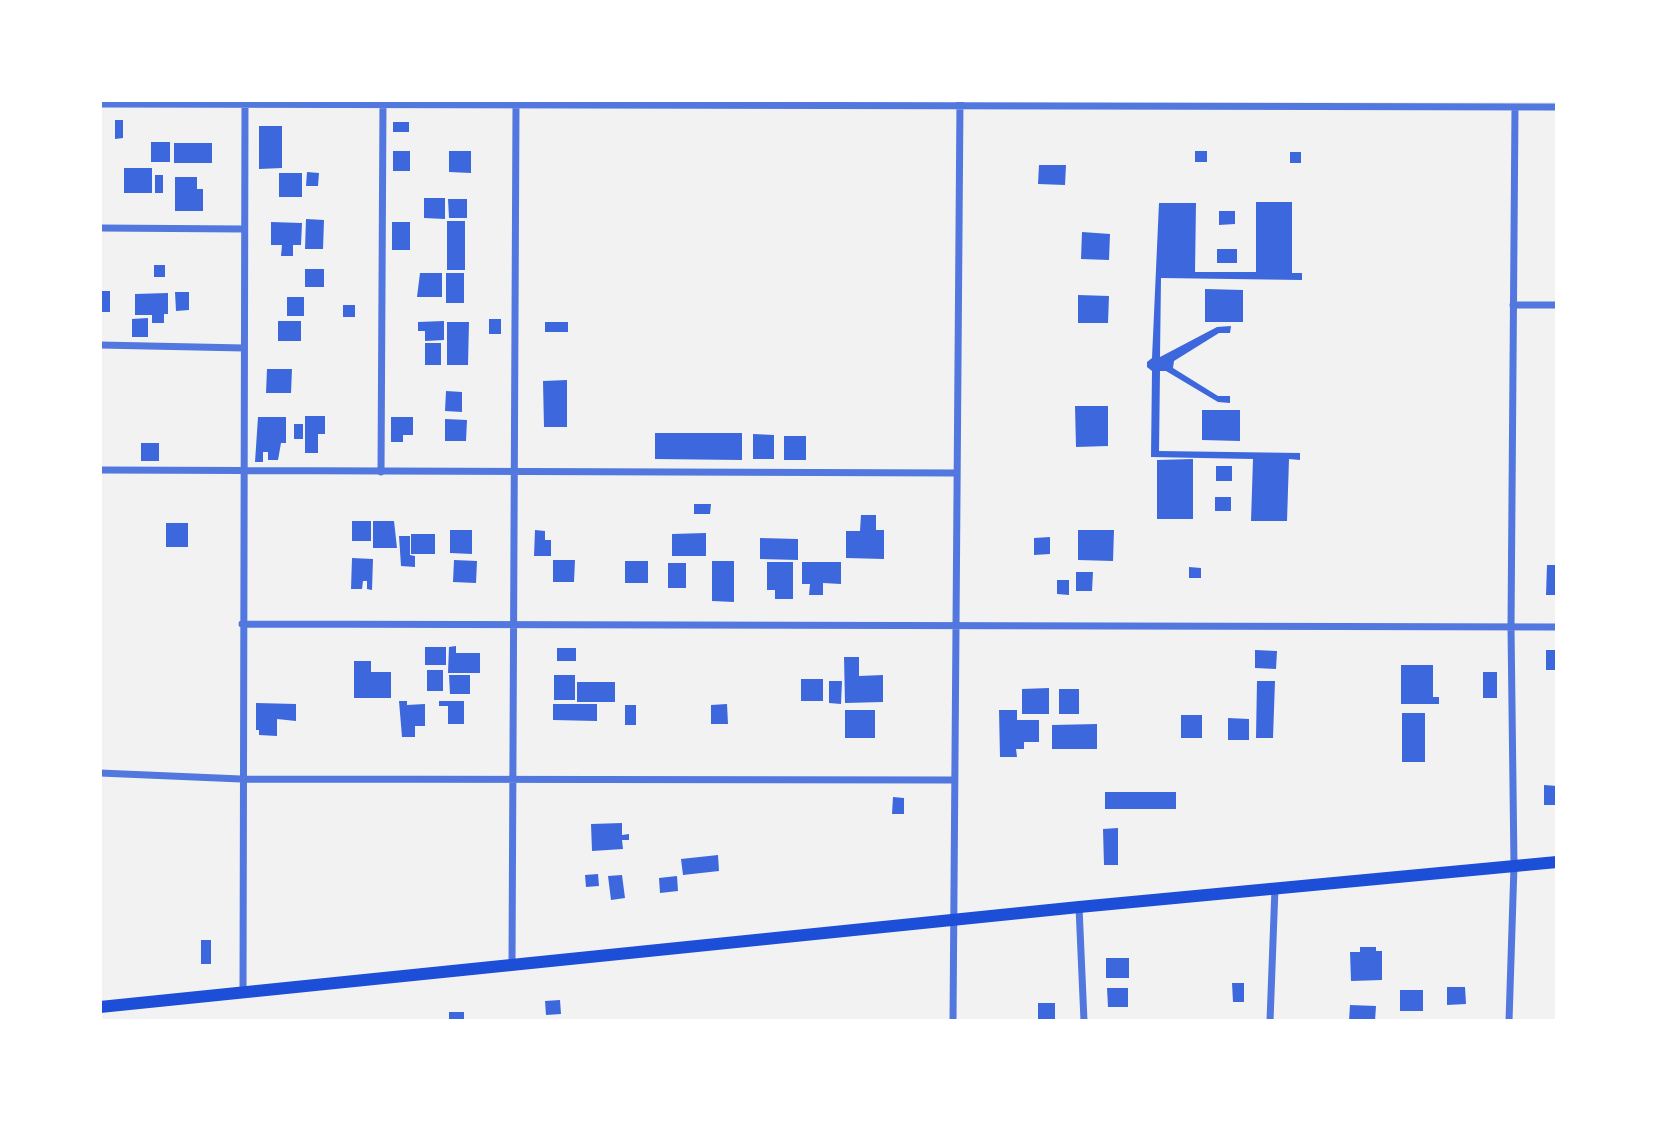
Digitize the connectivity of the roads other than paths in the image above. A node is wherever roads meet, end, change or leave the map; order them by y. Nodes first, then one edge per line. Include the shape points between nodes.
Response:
1 (245, 102) edge
2 (383, 102) edge
3 (681, 103) edge
4 (960, 103) edge
5 (1134, 103) edge
6 (1268, 103) edge
7 (100, 104) edge
8 (516, 105) junction
9 (1515, 107) junction
10 (1557, 107) edge
11 (100, 228) edge
12 (244, 229) junction
13 (1513, 304) junction
14 (1557, 304) edge
15 (100, 345) edge
16 (244, 348) junction
17 (100, 470) edge
18 (243, 472) junction
19 (381, 472) junction
20 (516, 472) junction
21 (957, 473) junction
22 (242, 624) junction
23 (515, 625) junction
24 (956, 626) junction
25 (1511, 627) junction
26 (1557, 627) edge
27 (100, 773) edge
28 (241, 779) junction
29 (515, 779) junction
30 (954, 780) junction
31 (1557, 862) edge
32 (1514, 866) junction
33 (1275, 888) junction
34 (1079, 907) junction
35 (954, 920) junction
36 (512, 964) junction
37 (243, 993) junction
38 (100, 1007) edge
39 (953, 1021) edge
40 (1084, 1021) edge
41 (1270, 1021) edge
42 (1509, 1021) edge

1 - 2 street
1 - 7 street
1 - 12 street
2 - 8 street
2 - 19 street
3 - 4 street
3 - 8 street
4 - 5 street
4 - 21 street
5 - 6 street
6 - 9 street
8 - 20 street
9 - 10 street
9 - 13 street
11 - 12 street
12 - 16 street
13 - 14 street
13 - 25 street
15 - 16 street
16 - 18 street
17 - 18 street
18 - 19 street
18 - 22 street
19 - 20 street
20 - 21 street
20 - 23 street
21 - 24 street
22 - 23 street
22 - 28 street
23 - 24 street
23 - 29 street
24 - 25 street
24 - 30 street
25 - 26 street
25 - 32 street
27 - 28 street
28 - 29 street
28 - 37 street
29 - 30 street
29 - 36 street
30 - 35 street
31 - 32 highway
32 - 33 highway
32 - 42 street
33 - 34 highway
33 - 41 street
34 - 35 highway
34 - 40 street
35 - 36 highway
35 - 39 street
36 - 37 highway
37 - 38 highway

